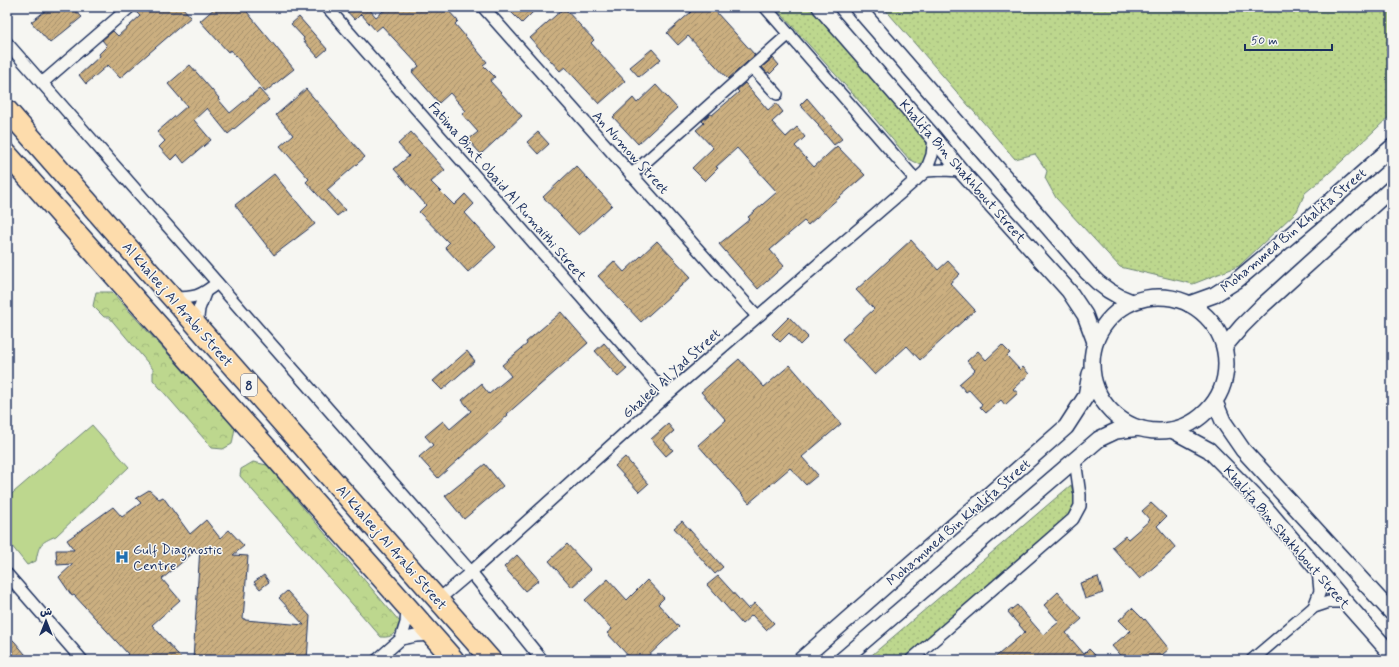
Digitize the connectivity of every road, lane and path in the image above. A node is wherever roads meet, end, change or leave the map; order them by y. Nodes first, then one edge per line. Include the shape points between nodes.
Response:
1 (130, 7) edge
2 (326, 7) edge
3 (483, 7) edge
4 (765, 7) edge
5 (820, 7) edge
6 (857, 7) edge
7 (789, 34) junction
8 (7, 43) edge
9 (752, 67) junction
10 (42, 83) junction
11 (776, 94) dead end
12 (7, 110) edge
13 (934, 138) junction
14 (1392, 147) edge
15 (7, 154) edge
16 (926, 171) junction
17 (960, 171) junction
18 (631, 175) junction
19 (916, 180) junction
20 (1392, 188) edge
21 (217, 283) junction
22 (205, 293) junction
23 (172, 298) junction
24 (1132, 302) junction
25 (1189, 304) junction
26 (757, 316) junction
27 (197, 326) junction
28 (1095, 342) junction
29 (1224, 346) junction
30 (1092, 367) junction
31 (667, 396) junction
32 (1215, 402) junction
33 (1139, 428) junction
34 (1172, 430) junction
35 (1075, 460) junction
36 (1318, 571) junction
37 (471, 572) junction
38 (7, 574) edge
39 (438, 600) junction
40 (1344, 602) junction
41 (407, 607) junction
42 (1314, 607) junction
43 (1392, 613) edge
44 (433, 635) junction
45 (401, 639) junction
46 (1392, 655) edge
47 (82, 660) edge
48 (377, 660) edge
49 (454, 660) edge
50 (491, 660) edge
51 (542, 660) edge
52 (801, 660) edge
53 (842, 660) edge
54 (911, 660) edge
55 (1252, 660) edge

1 - 10 street
2 - 31 street, Fatima Bint Obaid Al Rumaithi Street
3 - 18 street, An Numow Street
4 - 7 street
5 - 13 main road, Khalifa Bin Shakhbout Street
6 - 24 main road, Khalifa Bin Shakhbout Street via 1088,274 1113,294
7 - 9 street
7 - 19 street
8 - 10 street
9 - 11 street
9 - 18 street
10 - 21 street
12 - 23 highway, Al Khaleej Al Arabi Street / 8
13 - 16 street, Ghaleel Al Yad Street via 932,155
13 - 17 main road, Khalifa Bin Shakhbout Street
14 - 25 main road, Mohammed Bin Khalifa Street via 1236,281 1214,295
15 - 41 highway, Al Khaleej Al Arabi Street / 8
16 - 17 street
16 - 19 street, Ghaleel Al Yad Street
17 - 28 main road, Khalifa Bin Shakhbout Street via 1069,291 1085,315
18 - 26 street, An Numow Street
19 - 26 street, Ghaleel Al Yad Street
20 - 29 main road via 1262,306
21 - 22 street
21 - 37 street
22 - 23 street via 190,298
22 - 27 street
23 - 27 highway, Al Khaleej Al Arabi Street / 8
24 - 25 main road via 1151,297 1171,298
24 - 28 main road via 1116,312 1104,325
25 - 29 main road via 1205,314 1217,329
26 - 31 street, Ghaleel Al Yad Street
27 - 39 highway, Al Khaleej Al Arabi Street / 8
28 - 30 main road
29 - 32 main road via 1227,366 1224,384
30 - 33 main road via 1096,387 1106,405 1121,419
30 - 52 main road, Mohammed Bin Khalifa Street via 1086,396 1066,427
31 - 37 street, Ghaleel Al Yad Street
32 - 34 main road via 1199,418
32 - 43 main road, Khalifa Bin Shakhbout Street via 1223,421 1243,450
33 - 34 main road
33 - 35 main road, Mohammed Bin Khalifa Street via 1116,431 1099,439
34 - 36 main road, Khalifa Bin Shakhbout Street via 1209,450 1263,505
35 - 53 main road, Mohammed Bin Khalifa Street
35 - 54 street via 1080,506 1073,519
36 - 40 main road, Khalifa Bin Shakhbout Street
36 - 42 street via 1320,591
37 - 39 street, Ghaleel Al Yad Street
37 - 51 street
38 - 47 street
39 - 50 highway, Al Khaleej Al Arabi Street / 8
40 - 42 street via 1329,602
40 - 46 main road, Khalifa Bin Shakhbout Street
41 - 44 highway, Al Khaleej Al Arabi Street / 8
41 - 45 street
42 - 55 street
44 - 45 street
44 - 49 highway, Al Khaleej Al Arabi Street / 8
45 - 48 street

